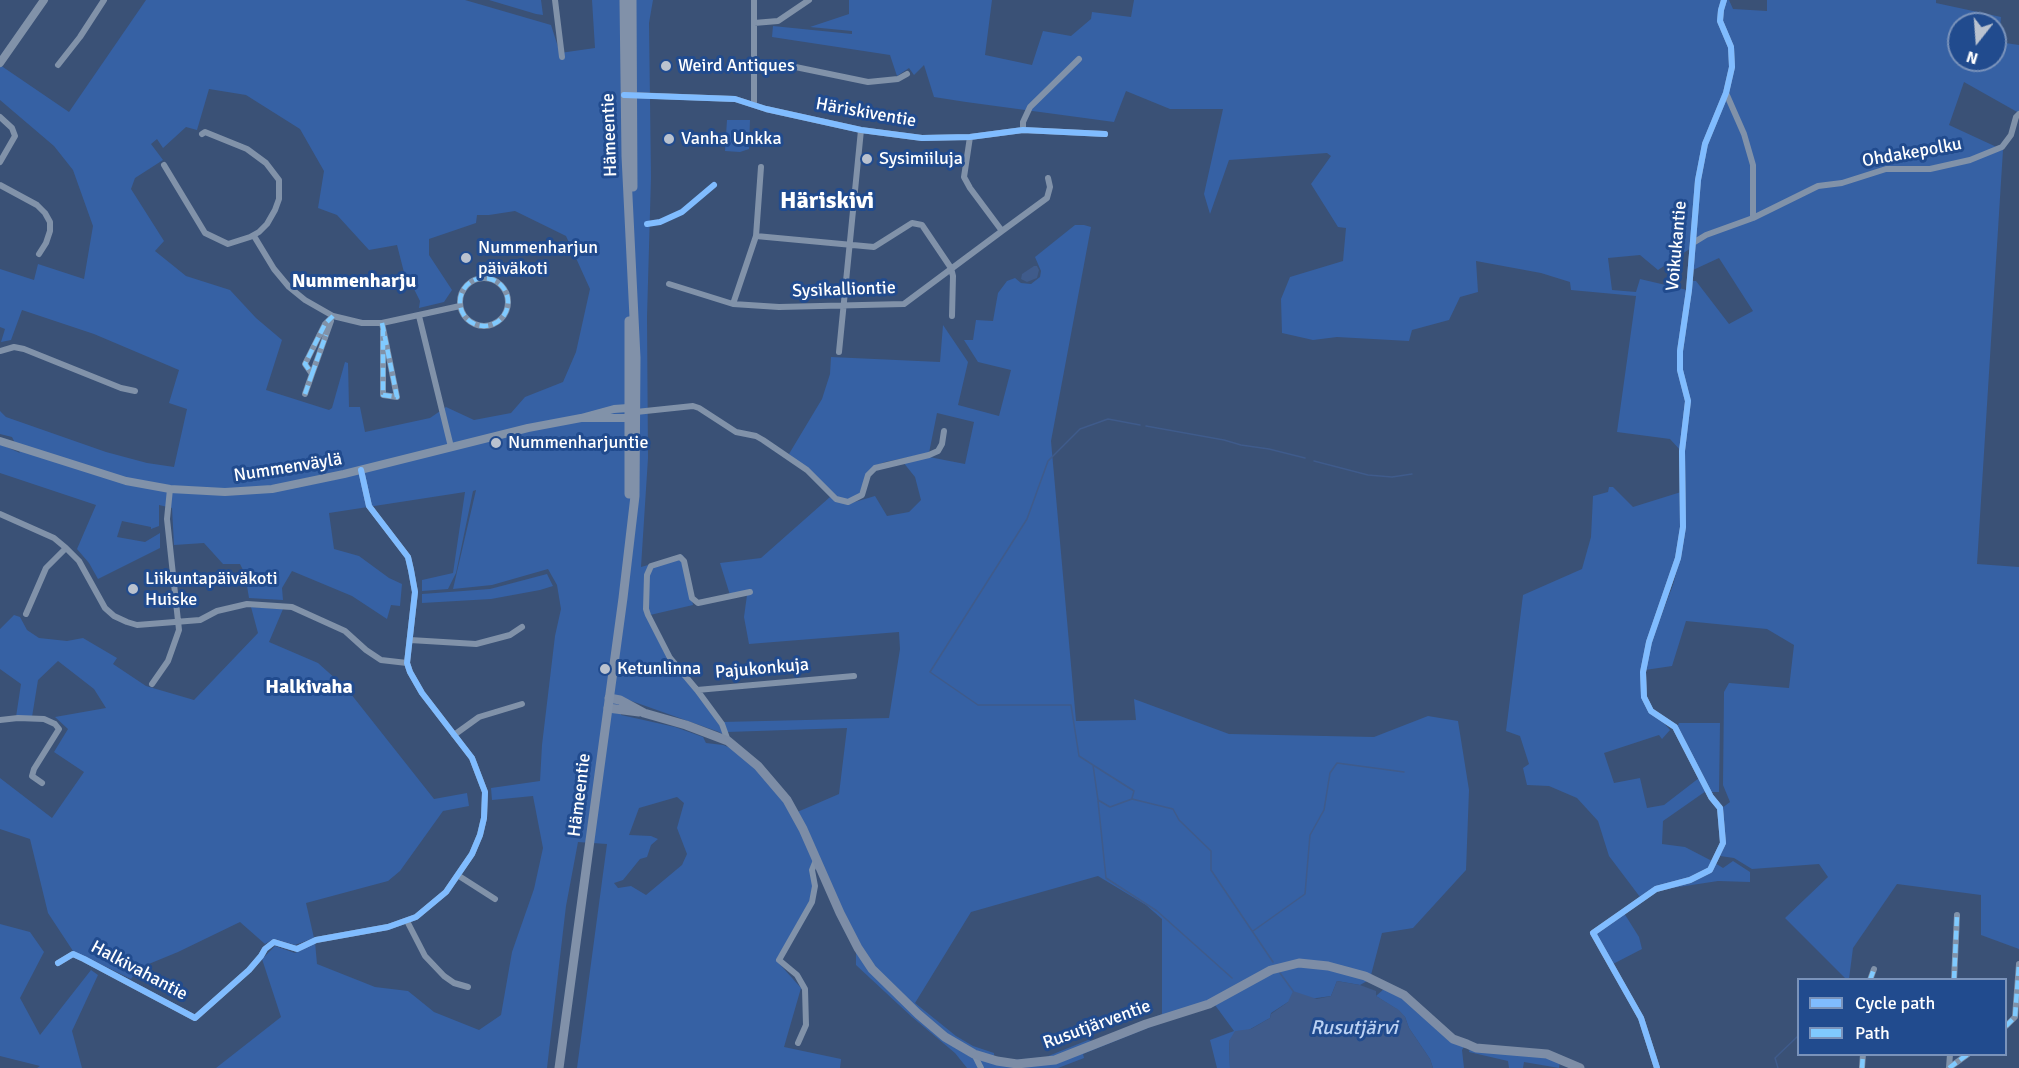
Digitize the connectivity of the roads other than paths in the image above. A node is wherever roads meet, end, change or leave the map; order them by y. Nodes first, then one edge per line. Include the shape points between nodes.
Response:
1 (44, 0) edge
2 (104, 0) edge
3 (555, 0) edge
4 (624, 0) edge
5 (632, 0) edge
6 (754, 0) edge
7 (809, 0) edge
8 (1724, 0) edge
9 (754, 22) junction
10 (562, 57) dead end
11 (1078, 59) dead end
12 (0, 63) edge
13 (754, 64) junction
14 (58, 65) dead end
15 (907, 74) dead end
16 (1726, 93) junction
17 (629, 95) junction
18 (754, 105) junction
19 (2019, 114) edge
20 (0, 117) edge
21 (861, 130) junction
22 (1023, 130) junction
23 (202, 134) dead end
24 (1105, 134) dead end
25 (970, 137) junction
26 (0, 162) edge
27 (164, 165) dead end
28 (760, 166) dead end
29 (1048, 178) dead end
30 (0, 185) edge
31 (1753, 218) junction
32 (1002, 231) junction
33 (254, 236) junction
34 (756, 236) junction
35 (1693, 243) junction
36 (850, 245) junction
37 (39, 254) dead end
38 (951, 268) junction
39 (669, 284) dead end
40 (733, 304) junction
41 (460, 306) junction
42 (844, 306) junction
43 (419, 316) junction
44 (952, 316) dead end
45 (332, 317) junction
46 (383, 327) junction
47 (0, 351) edge
48 (839, 352) dead end
49 (135, 391) dead end
50 (305, 394) dead end
51 (630, 413) junction
52 (944, 431) dead end
53 (0, 441) edge
54 (451, 447) junction
55 (361, 470) junction
56 (170, 489) junction
57 (0, 514) edge
58 (66, 548) junction
59 (750, 592) dead end
60 (26, 614) dead end
61 (179, 623) junction
62 (522, 627) dead end
63 (410, 640) junction
64 (407, 663) junction
65 (854, 676) dead end
66 (152, 684) dead end
67 (697, 690) junction
68 (609, 698) junction
69 (522, 704) dead end
70 (608, 708) junction
71 (644, 712) junction
72 (0, 720) edge
73 (454, 735) junction
74 (728, 741) junction
75 (42, 783) dead end
76 (817, 859) junction
77 (459, 876) junction
78 (495, 899) dead end
79 (1957, 915) dead end
80 (407, 921) junction
81 (58, 963) dead end
82 (2019, 964) edge
83 (1874, 969) dead end
84 (1871, 978) edge
85 (1954, 978) edge
86 (468, 987) dead end
87 (2007, 1025) edge
88 (798, 1042) dead end
89 (974, 1054) junction
90 (1965, 1056) edge
91 (559, 1068) edge
92 (981, 1068) edge
93 (1580, 1068) edge
94 (1658, 1068) edge
95 (1949, 1068) edge

1 - 12 street
2 - 14 street
3 - 10 street
4 - 17 main road, Hämeentie
5 - 17 main road, Hämeentie
6 - 9 street
7 - 9 street via 778,21
8 - 16 street, Voikukantie via 1720,21 1732,56
9 - 13 street
11 - 22 street via 1030,107
13 - 15 street via 781,64 868,81 898,79
13 - 18 street
16 - 31 street via 1754,165
16 - 35 street, Voikukantie via 1704,144
17 - 18 street, Häriskiventie via 735,99
17 - 51 main road, Hämeentie via 636,358
18 - 21 street, Häriskiventie
19 - 31 street, Ohdakepolku via 2012,135 2002,147 1970,160 1930,169 1886,169 1818,186
20 - 26 street via 15,136
21 - 25 street, Häriskiventie via 922,138
21 - 36 street
22 - 24 street, Häriskiventie
22 - 25 street, Häriskiventie
23 - 33 street via 247,150 266,163 279,180 275,210
25 - 32 street via 964,177
27 - 33 street via 205,233 228,244
28 - 34 street
29 - 32 street, Sysikalliontie via 1047,198
30 - 37 street via 45,213 50,231
31 - 35 street, Ohdakepolku
32 - 38 street, Sysikalliontie
33 - 45 street via 289,287
34 - 36 street
34 - 40 street
35 - 94 street, Voikukantie via 1680,351 1680,370 1688,401 1682,451 1683,527 1678,558 1644,661 1644,697 1651,711 1675,727 1720,808 1723,843 1710,870 1656,889 1593,933 1641,1018
36 - 38 street via 874,247 912,223 922,225
36 - 42 street
38 - 42 street, Sysikalliontie via 904,304
38 - 44 street
39 - 40 street, Sysikalliontie
40 - 42 street, Sysikalliontie
41 - 41 street via 470,321 487,326 507,311 506,291 490,278 480,278 464,287
41 - 43 street
42 - 48 street
43 - 46 street
43 - 54 street
45 - 46 street
45 - 50 street via 305,364 312,374
46 - 46 street via 383,395 397,398 390,362
47 - 49 street via 24,349
51 - 52 street via 699,408 736,432 763,440 807,470 836,499 848,502 861,495 868,475 876,468 938,451
51 - 54 street, Nummenväylä via 614,409
51 - 68 main road, Hämeentie via 631,526
53 - 56 street, Nummenväylä via 126,482
54 - 55 street, Nummenväylä
55 - 56 street, Nummenväylä via 248,492
55 - 63 street via 369,506 408,557 414,592
56 - 61 street via 167,519
57 - 58 street via 54,538
58 - 60 street via 46,568
58 - 61 street via 79,561 100,600 114,616 137,625
59 - 67 street via 698,603 692,597 681,557 651,566 647,575 648,615 670,658
61 - 64 street via 248,604 292,607 345,631 381,660
61 - 66 street via 170,657
62 - 63 street via 510,635 476,644
63 - 64 street
64 - 73 street, Halkivahantie via 422,693
65 - 67 street, Pajukonkuja
67 - 74 street, Pajukonkuja via 722,724
68 - 70 main road, Hämeentie
68 - 71 main road, Rusutjärventie
69 - 73 street via 479,717
70 - 71 main road, Rusutjärventie
70 - 91 main road, Hämeentie
71 - 74 main road, Rusutjärventie
72 - 75 street via 44,719 59,729 34,769 32,776
73 - 77 street, Halkivahantie via 472,758 486,801 480,835
74 - 76 main road, Rusutjärventie via 758,766 787,800
76 - 88 street via 812,870 812,902 779,960 797,975 805,989 806,1025
76 - 89 main road, Rusutjärventie via 840,913 872,969 918,1014
77 - 78 street
77 - 80 street, Halkivahantie via 433,905
79 - 85 street
80 - 81 street, Halkivahantie via 316,940 297,949 274,942 195,1018 73,954
80 - 86 street via 425,956 454,983
82 - 87 street via 2013,1020
83 - 84 street
89 - 92 street
89 - 93 main road, Rusutjärventie via 1017,1064 1055,1060 1209,1004 1271,970 1299,963 1365,976 1404,995 1453,1039 1476,1048 1547,1054
90 - 95 street

